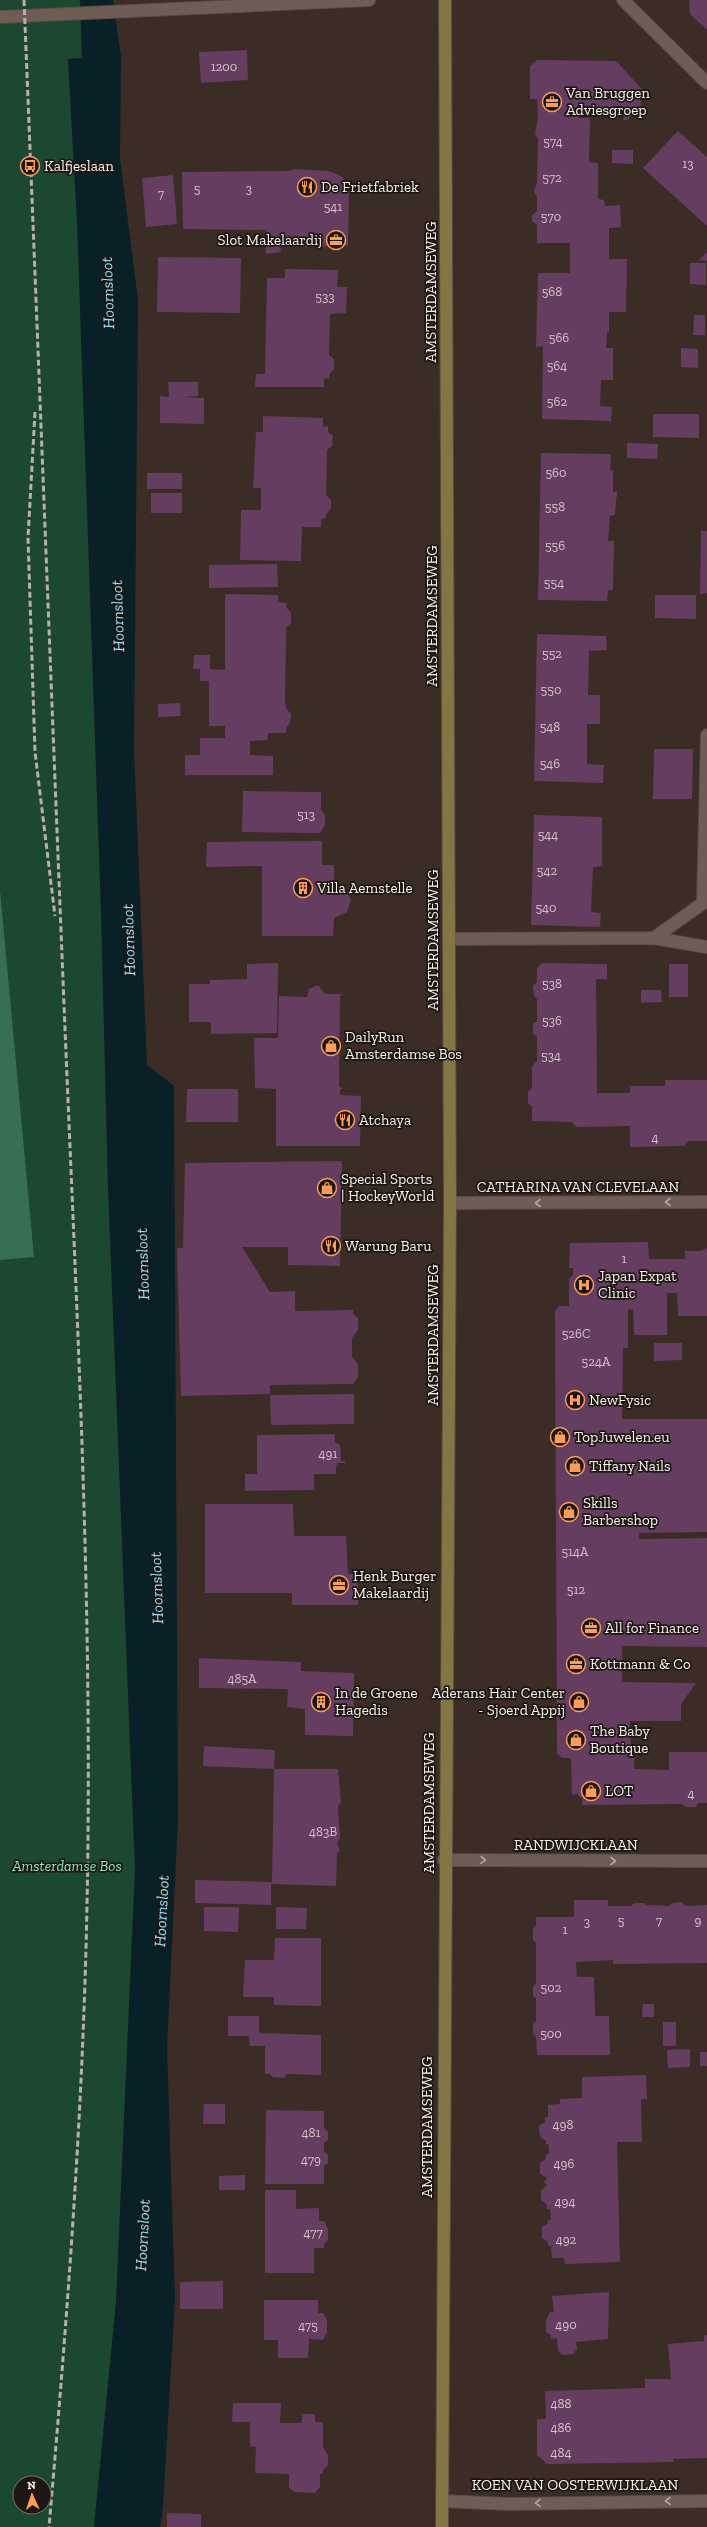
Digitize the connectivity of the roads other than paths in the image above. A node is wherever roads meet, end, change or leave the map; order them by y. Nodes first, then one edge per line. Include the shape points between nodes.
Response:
1 (369, 0) edge
2 (444, 0) edge
3 (623, 0) edge
4 (0, 17) edge
5 (707, 83) edge
6 (707, 735) edge
7 (654, 938) junction
8 (449, 940) junction
9 (707, 947) edge
10 (707, 1202) edge
11 (450, 1203) junction
12 (444, 1860) junction
13 (707, 1861) edge
14 (442, 2501) junction
15 (707, 2501) edge
16 (442, 2527) edge

1 - 4 street
2 - 8 main road, AMSTERDAMSEWEG
3 - 5 street
6 - 7 street via 703,903
7 - 8 street
7 - 9 street
8 - 11 main road, AMSTERDAMSEWEG
10 -> 11 street, CATHARINA VAN CLEVELAAN
11 - 12 main road, AMSTERDAMSEWEG
12 -> 13 street, RANDWIJCKLAAN
12 - 14 main road, AMSTERDAMSEWEG
15 -> 14 street, KOEN VAN OOSTERWIJKLAAN via 509,2504
14 - 16 main road, AMSTERDAMSEWEG

